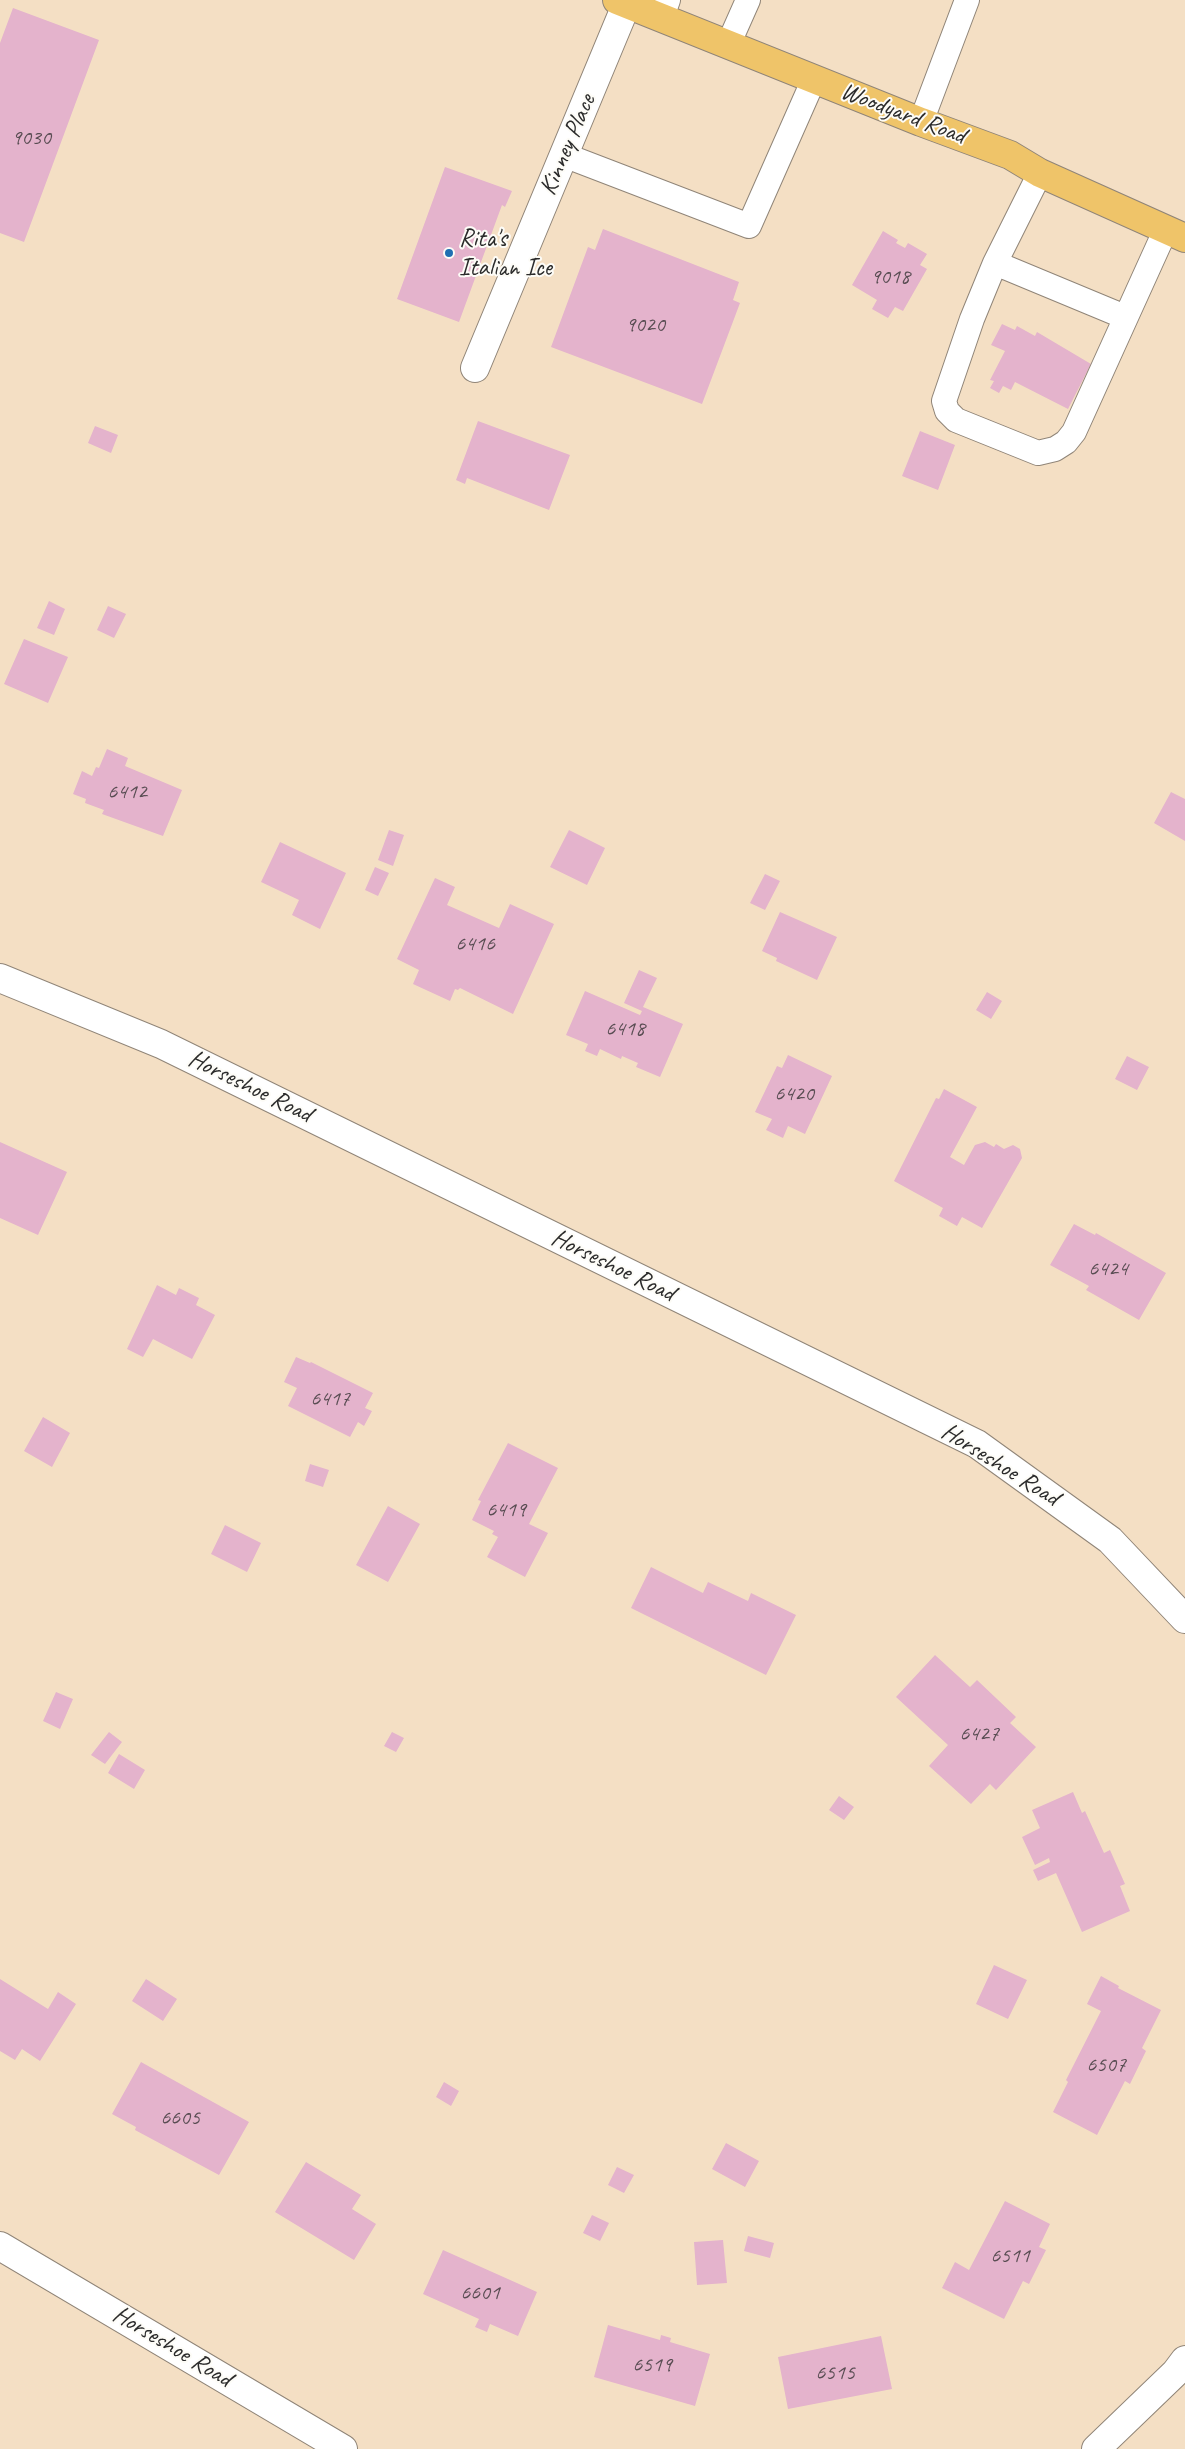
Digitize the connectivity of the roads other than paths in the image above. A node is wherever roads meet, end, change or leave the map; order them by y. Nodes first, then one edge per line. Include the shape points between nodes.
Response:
1 (748, 0) edge
2 (968, 0) edge
3 (622, 2) edge
4 (665, 8) edge
5 (728, 45) junction
6 (814, 79) junction
7 (921, 122) junction
8 (564, 155) junction
9 (1040, 173) junction
10 (1176, 234) edge
11 (995, 263) junction
12 (1125, 318) junction
13 (474, 368) dead end
14 (0, 978) edge
15 (1185, 1619) edge
16 (0, 2246) edge
17 (1185, 2360) edge
18 (343, 2449) edge
19 (1096, 2449) edge

1 - 5 lane
2 - 7 lane
3 - 4 main road, Woodyard Road
3 - 8 street, Kinney Place
4 - 5 main road, Woodyard Road
5 - 6 main road, Woodyard Road
6 - 7 main road, Woodyard Road
6 - 8 lane via 749,226
7 - 9 main road, Woodyard Road via 1010,155
8 - 13 street, Kinney Place
9 - 10 main road, Woodyard Road
9 - 11 lane
10 - 12 lane
11 - 12 lane
11 - 12 lane via 944,400 947,411 956,420 1038,453 1055,449 1074,432
14 - 15 street, Horseshoe Road via 161,1044 977,1444 1110,1540
16 - 18 street, Horseshoe Road
17 - 19 street

